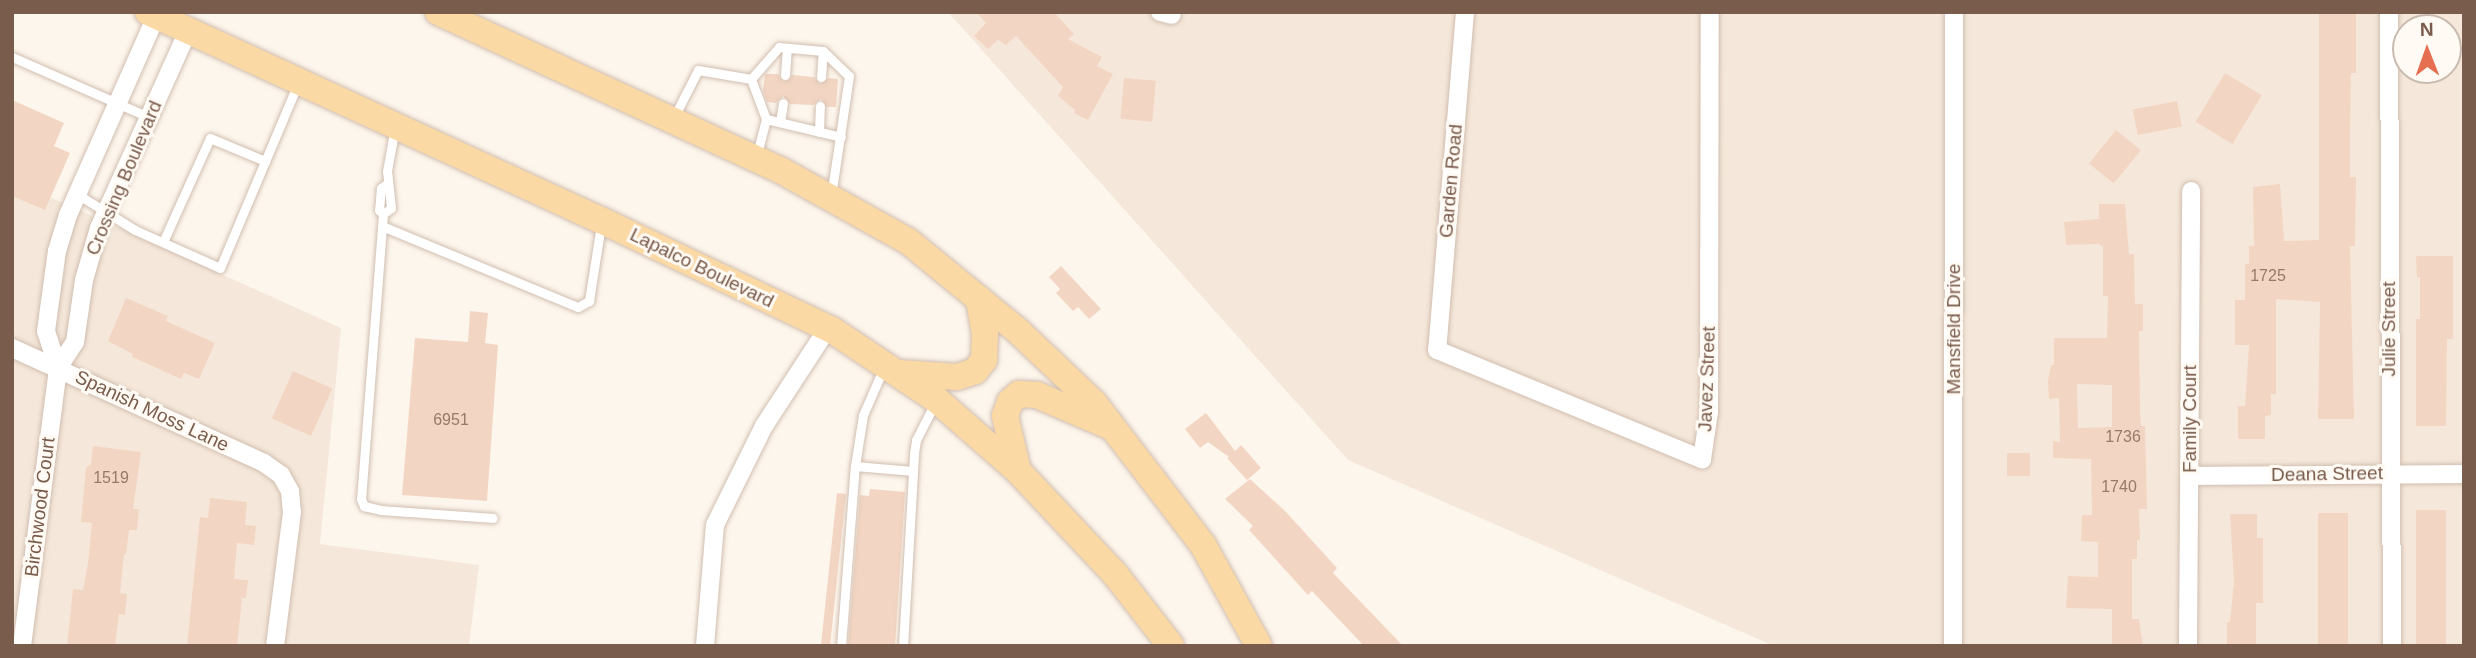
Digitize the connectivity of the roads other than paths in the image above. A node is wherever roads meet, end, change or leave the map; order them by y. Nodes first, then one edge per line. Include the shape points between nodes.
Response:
1 (438, 12) edge
2 (1465, 12) edge
3 (1710, 12) edge
4 (1954, 12) edge
5 (2389, 12) edge
6 (166, 19) edge
7 (787, 48) junction
8 (822, 51) junction
9 (12, 57) edge
10 (785, 75) dead end
11 (821, 77) dead end
12 (751, 79) junction
13 (299, 82) junction
14 (783, 103) dead end
15 (117, 104) junction
16 (820, 106) dead end
17 (149, 117) junction
18 (766, 119) junction
19 (672, 120) junction
20 (780, 122) junction
21 (395, 126) junction
22 (819, 131) junction
23 (841, 136) junction
24 (756, 159) junction
25 (265, 161) junction
26 (2192, 191) dead end
27 (77, 194) junction
28 (830, 198) junction
29 (107, 210) junction
30 (601, 220) junction
31 (382, 226) junction
32 (163, 242) junction
33 (979, 299) junction
34 (828, 328) junction
35 (12, 348) edge
36 (1437, 350) joint
37 (58, 368) junction
38 (891, 368) junction
39 (937, 400) junction
40 (1114, 428) junction
41 (855, 466) junction
42 (913, 471) junction
43 (1018, 471) junction
44 (2389, 473) junction
45 (2464, 474) edge
46 (2190, 476) junction
47 (493, 518) dead end
48 (22, 646) edge
49 (275, 646) edge
50 (705, 646) edge
51 (841, 646) edge
52 (902, 646) edge
53 (1171, 646) edge
54 (1259, 646) edge
55 (1953, 646) edge
56 (2188, 646) edge
57 (2392, 646) edge

1 - 19 main road
2 - 36 street, Garden Road
3 - 36 street, Javez Street via 1709,412 1702,459
4 - 55 street, Mansfield Drive
5 - 44 street, Julie Street
6 - 13 main road, Lapalco Boulevard
6 - 15 street, Crossing Boulevard
6 - 17 street, Crossing Boulevard
7 - 8 lane
7 - 10 lane
7 - 12 lane via 779,47
8 - 11 lane
8 - 23 lane via 849,76
9 - 15 lane
12 - 18 lane
12 - 19 lane via 698,70
13 - 21 main road, Lapalco Boulevard
13 - 25 lane
14 - 20 lane
15 - 17 lane
15 - 27 street, Crossing Boulevard
16 - 22 lane
17 - 29 street, Crossing Boulevard
18 - 20 lane
18 - 24 lane
19 - 24 main road
20 - 22 lane
21 - 30 main road, Lapalco Boulevard
21 - 31 lane via 388,183 391,208 383,214
22 - 23 lane
23 - 28 lane
24 - 28 main road
25 - 32 lane via 210,138
25 - 32 lane via 220,268
26 - 46 street, Family Court
27 - 29 lane
27 - 37 street, Crossing Boulevard via 57,251 49,293 47,339
28 - 33 main road via 908,241
29 - 32 lane
29 - 37 street, Crossing Boulevard via 84,280 75,342
30 - 31 lane via 589,301 578,307
30 - 34 main road, Lapalco Boulevard
31 - 47 lane via 361,499 364,506 381,510
33 - 38 main road via 984,360 975,371 957,377
33 - 40 main road via 1094,403
34 - 38 main road, Lapalco Boulevard
34 - 50 street via 764,426 715,525
35 - 37 street, Spanish Moss Lane
37 - 48 street, Birchwood Court
37 - 49 street, Spanish Moss Lane via 264,463 286,481 292,512
38 - 39 main road, Lapalco Boulevard
38 - 41 lane via 863,415
39 - 42 lane via 916,440
39 - 43 main road, Lapalco Boulevard
40 - 43 main road via 1037,396 1018,394 1005,416
40 - 54 main road via 1203,545
41 - 42 lane
41 - 51 lane
42 - 52 lane
43 - 53 main road, Lapalco Boulevard via 1115,574
44 - 45 street, Deana Street
44 - 46 street, Deana Street
44 - 57 street, Julie Street
46 - 56 street, Family Court

